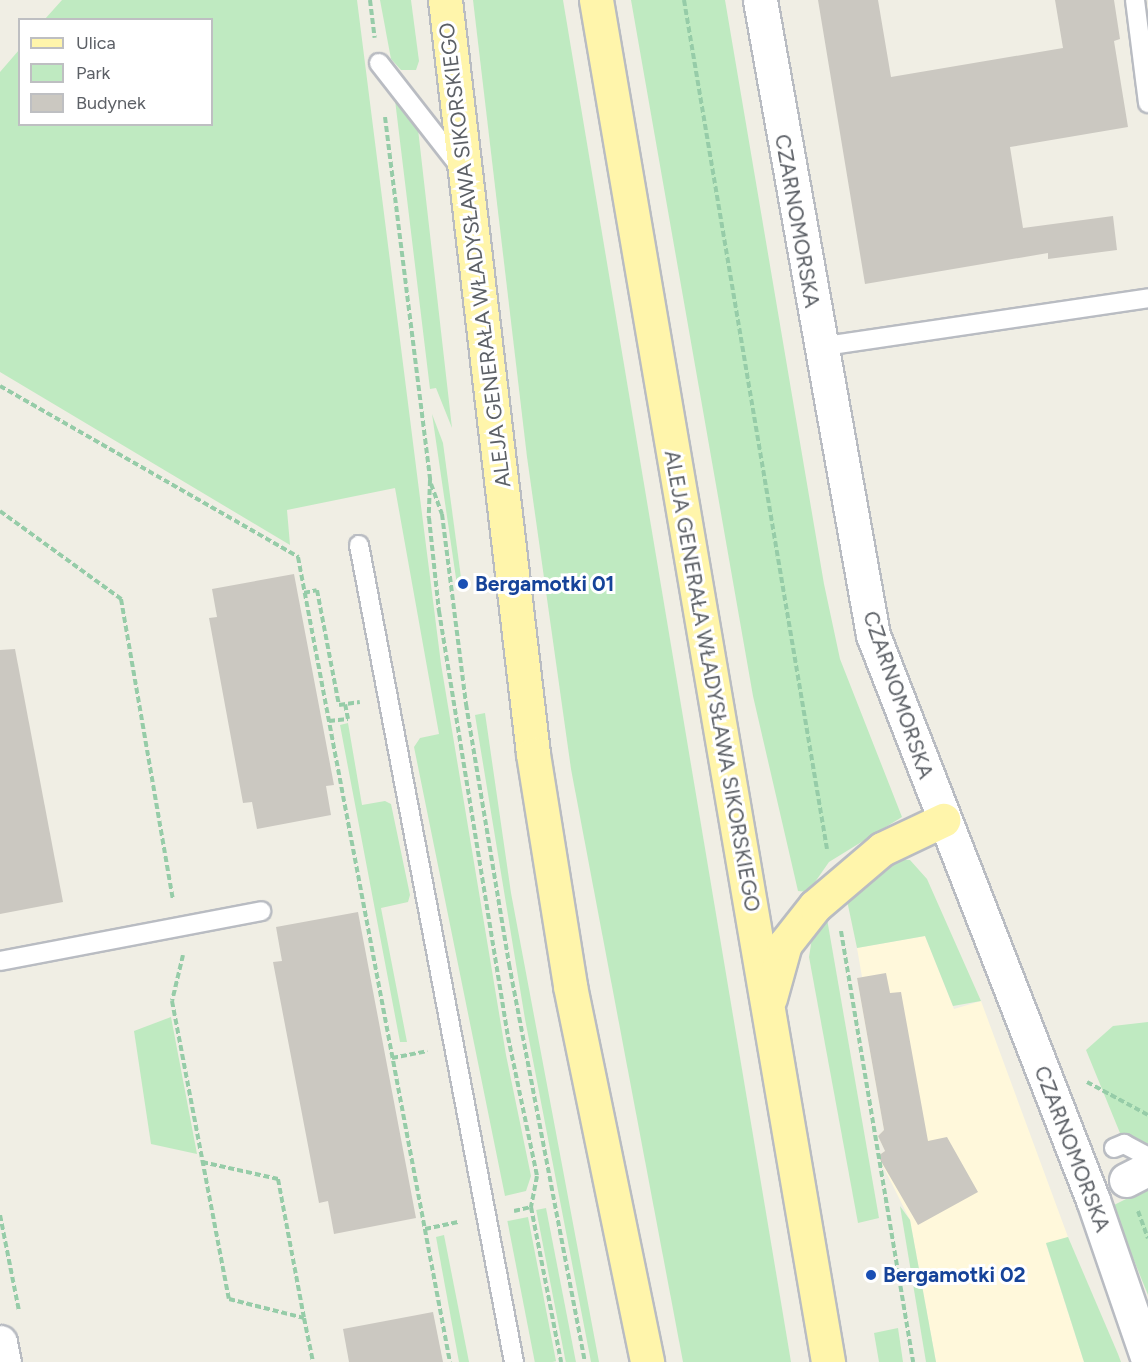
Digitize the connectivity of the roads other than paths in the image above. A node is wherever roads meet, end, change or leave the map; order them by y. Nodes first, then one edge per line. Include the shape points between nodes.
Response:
1 (445, 0) edge
2 (596, 0) edge
3 (760, 0) edge
4 (1135, 0) edge
5 (379, 63) road end
6 (1148, 103) edge
7 (468, 178) junction
8 (1148, 298) edge
9 (818, 347) junction
10 (359, 545) dead end
11 (943, 820) junction
12 (261, 911) dead end
13 (0, 962) edge
14 (768, 1006) junction
15 (1113, 1148) dead end
16 (1141, 1168) edge
17 (1093, 1200) junction
18 (0, 1342) edge
19 (1148, 1360) edge
20 (4, 1362) edge
21 (514, 1362) edge
22 (647, 1362) edge
23 (828, 1362) edge

1 - 7 main road, ALEJA GENERAŁA WŁADYSŁAWA SIKORSKIEGO
2 - 14 main road, ALEJA GENERAŁA WŁADYSŁAWA SIKORSKIEGO
3 - 9 street, CZARNOMORSKA
4 - 6 lane
5 - 7 lane
7 - 22 main road, ALEJA GENERAŁA WŁADYSŁAWA SIKORSKIEGO via 533,754 570,986
8 - 9 lane
9 - 11 street, CZARNOMORSKA via 873,635
10 - 21 lane
11 - 14 main road via 882,849 835,888 785,944
11 - 17 street, CZARNOMORSKA
12 - 13 lane
14 - 23 main road, ALEJA GENERAŁA WŁADYSŁAWA SIKORSKIEGO
15 - 16 lane via 1124,1144
16 - 17 lane
17 - 19 street, CZARNOMORSKA
18 - 20 street

